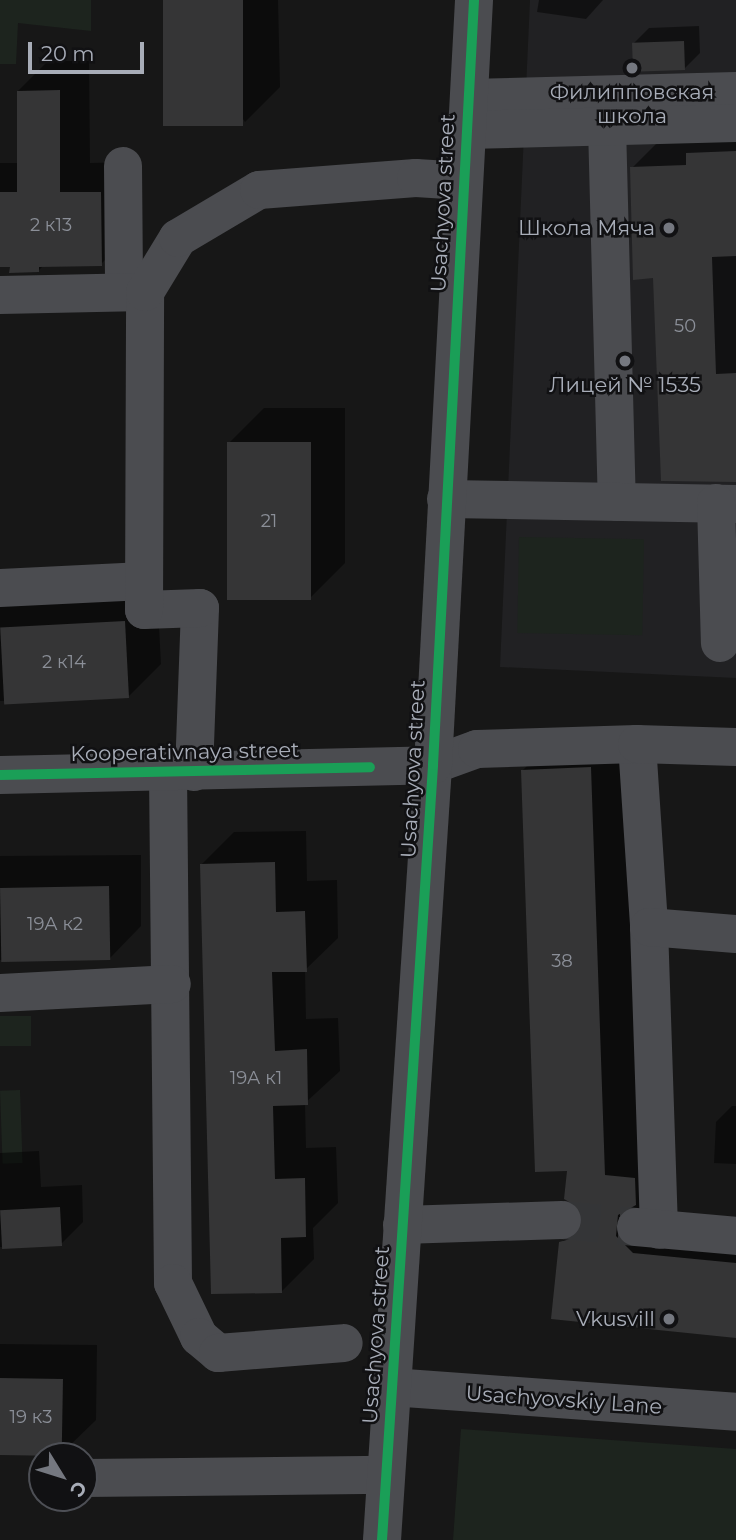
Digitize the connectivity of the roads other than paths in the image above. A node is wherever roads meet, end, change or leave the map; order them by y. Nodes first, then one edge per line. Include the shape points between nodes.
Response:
1 (474, 0) edge
2 (736, 91) edge
3 (468, 114) junction
4 (736, 123) edge
5 (607, 126) junction
6 (123, 166) dead end
7 (464, 181) junction
8 (134, 292) junction
9 (0, 295) edge
10 (446, 499) junction
11 (617, 502) junction
12 (726, 504) edge
13 (144, 582) junction
14 (0, 589) edge
15 (720, 643) dead end
16 (637, 744) junction
17 (736, 747) edge
18 (433, 765) junction
19 (181, 772) junction
20 (0, 775) edge
21 (649, 927) junction
22 (736, 934) edge
23 (172, 984) junction
24 (0, 993) edge
25 (562, 1220) tunnel mouth
26 (402, 1225) junction
27 (736, 1236) edge
28 (344, 1343) dead end
29 (391, 1387) junction
30 (736, 1412) edge
31 (386, 1475) junction
32 (98, 1478) edge
33 (382, 1540) edge

1 - 3 street, Usachyova street
2 - 3 street
3 - 5 street
3 - 7 street, Usachyova street
4 - 5 street
5 - 11 street
6 - 8 street
7 - 8 street via 416,178 258,190 178,238
7 - 10 street, Usachyova street
8 - 9 street
8 - 13 street
10 - 11 street
10 - 18 street, Usachyova street
11 - 12 street
12 - 15 street
13 - 14 street
13 - 19 street via 145,610 200,608
16 - 17 street, Kooperativnaya street
16 - 18 street, Kooperativnaya street via 477,749
16 - 21 street
18 - 19 street, Kooperativnaya street
18 - 26 street, Usachyova street
19 - 20 street, Kooperativnaya street
19 - 23 street
21 - 22 street
21 - 27 street via 647,1228
23 - 24 street
23 - 28 street via 173,1283 199,1337 218,1353
25 - 26 street
26 - 29 street, Usachyova street
29 - 30 street, Usachyovskiy Lane
29 - 31 street, Usachyova street
31 - 32 street
31 - 33 street, Usachyova street

